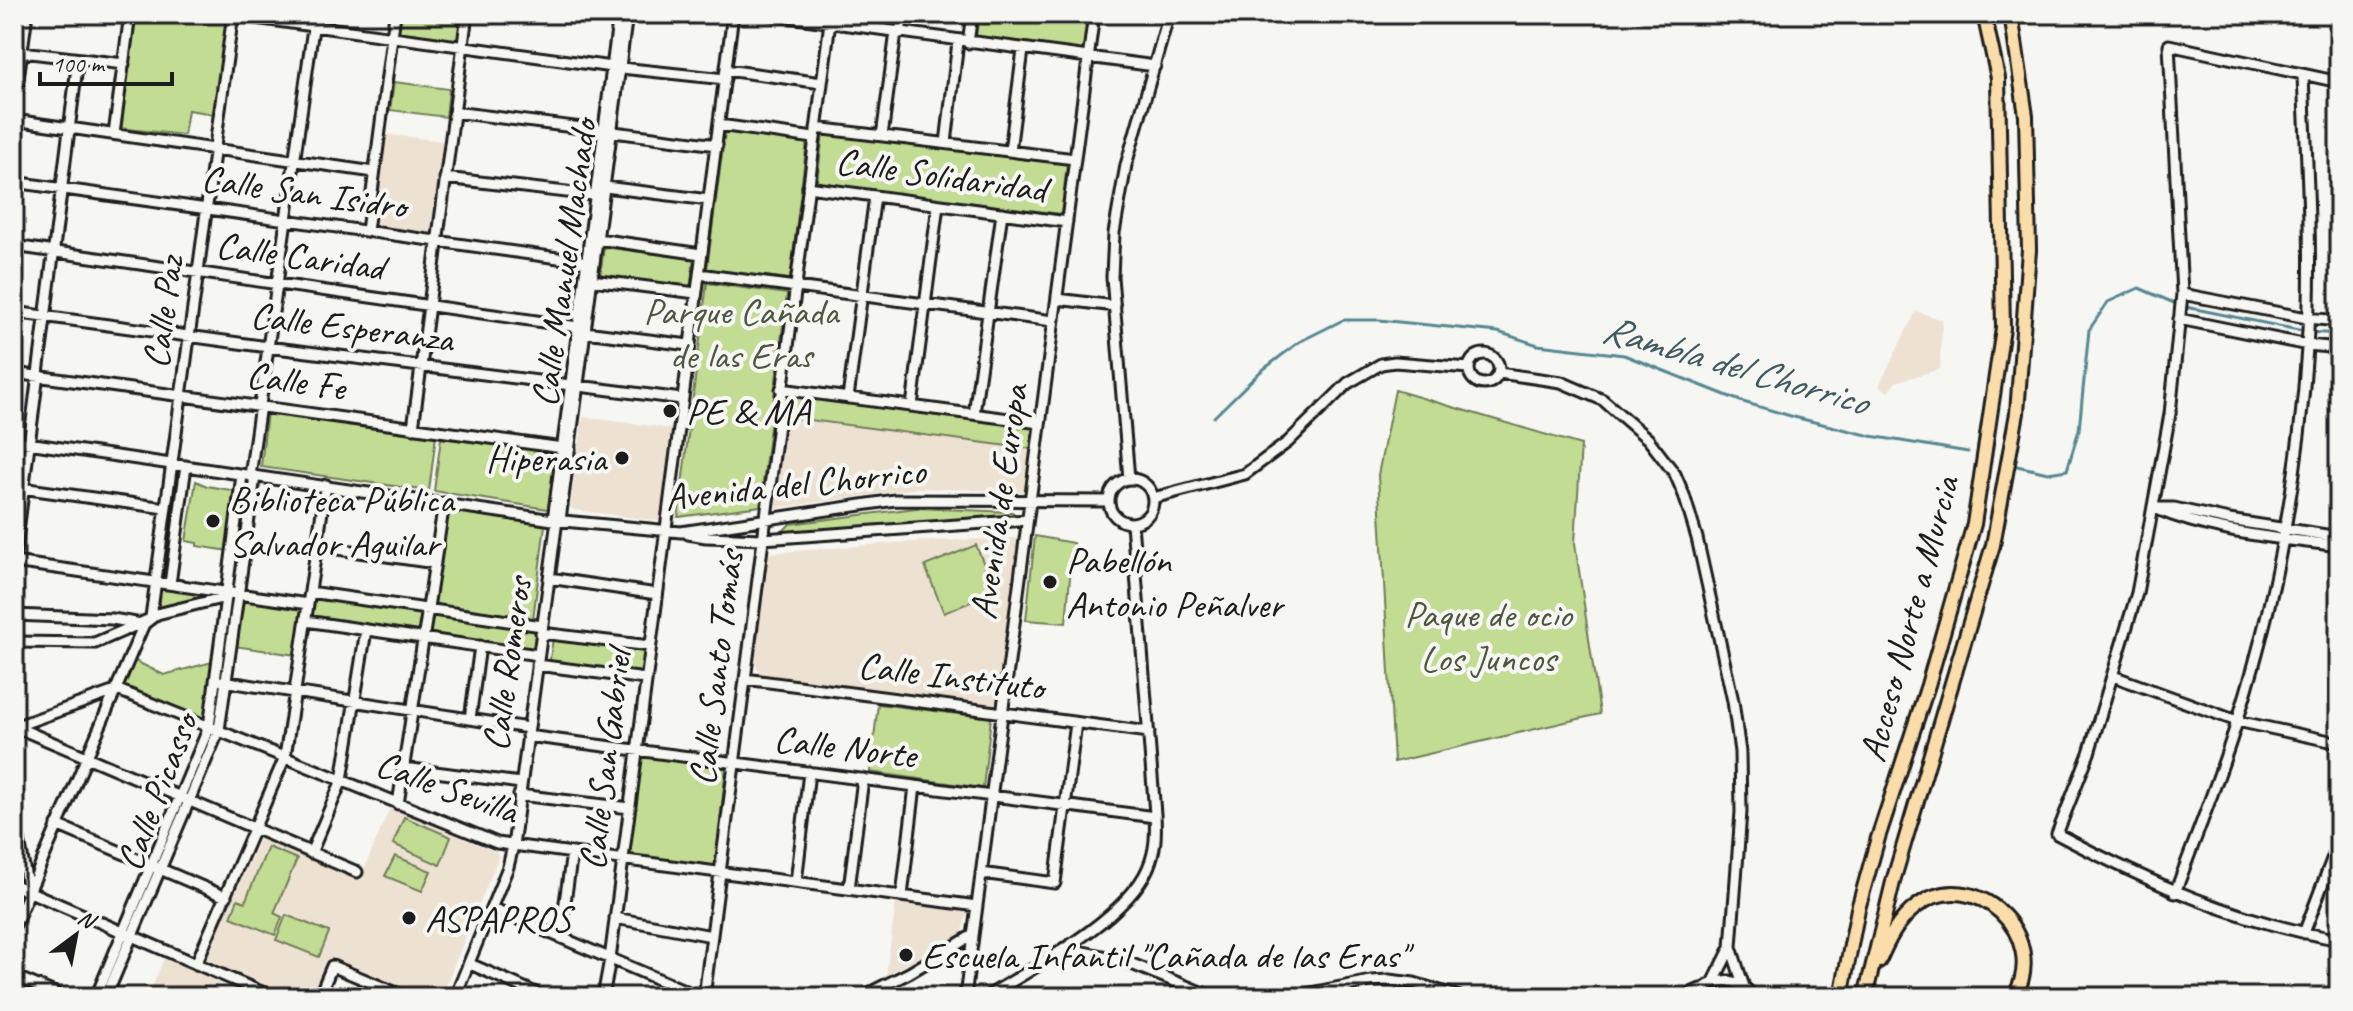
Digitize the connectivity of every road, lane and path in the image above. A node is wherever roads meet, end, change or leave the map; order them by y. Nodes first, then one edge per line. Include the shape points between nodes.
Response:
1 (27, 14) edge
2 (130, 14) edge
3 (226, 14) edge
4 (233, 14) edge
5 (315, 14) edge
6 (395, 14) edge
7 (467, 14) edge
8 (619, 14) edge
9 (627, 14) edge
10 (733, 14) edge
11 (767, 14) edge
12 (903, 14) edge
13 (972, 14) edge
14 (1094, 14) edge
15 (1169, 14) edge
16 (1984, 14) edge
17 (2011, 14) edge
18 (830, 18) edge
19 (313, 26) junction
20 (898, 33) junction
21 (392, 37) junction
22 (963, 42) junction
23 (462, 46) junction
24 (1023, 50) junction
25 (22, 52) junction
26 (1089, 58) junction
27 (78, 59) junction
28 (124, 64) junction
29 (1155, 66) junction
30 (616, 67) junction
31 (725, 74) junction
32 (2303, 76) junction
33 (2339, 82) edge
34 (822, 83) junction
35 (14, 108) edge
36 (454, 112) junction
37 (14, 120) edge
38 (719, 125) junction
39 (70, 127) junction
40 (608, 132) junction
41 (815, 133) junction
42 (114, 134) junction
43 (882, 136) junction
44 (946, 143) junction
45 (717, 145) junction
46 (215, 149) junction
47 (1010, 151) junction
48 (1075, 159) junction
49 (294, 160) junction
50 (374, 172) junction
51 (445, 178) junction
52 (14, 182) edge
53 (808, 187) junction
54 (61, 190) junction
55 (601, 193) junction
56 (875, 196) junction
57 (709, 200) junction
58 (938, 205) junction
59 (207, 209) junction
60 (1002, 213) junction
61 (286, 220) junction
62 (1067, 222) junction
63 (367, 231) junction
64 (598, 239) junction
65 (437, 241) junction
66 (14, 246) edge
67 (55, 252) junction
68 (701, 254) junction
69 (591, 262) junction
70 (198, 272) junction
71 (699, 274) junction
72 (592, 280) junction
73 (277, 283) junction
74 (795, 286) junction
75 (696, 293) junction
76 (2182, 294) junction
77 (862, 295) junction
78 (1057, 299) junction
79 (429, 304) junction
80 (925, 304) junction
81 (1115, 306) junction
82 (14, 312) edge
83 (988, 312) junction
84 (46, 316) junction
85 (2307, 318) junction
86 (2179, 319) junction
87 (1053, 321) junction
88 (2339, 321) edge
89 (582, 329) junction
90 (190, 336) junction
91 (689, 345) junction
92 (2308, 345) junction
93 (268, 347) junction
94 (2339, 348) edge
95 (421, 367) junction
96 (1469, 368) junction
97 (14, 373) edge
98 (1499, 373) junction
99 (38, 376) junction
100 (574, 386) junction
101 (781, 389) junction
102 (182, 396) junction
103 (848, 398) junction
104 (682, 399) junction
105 (259, 406) junction
106 (912, 406) junction
107 (974, 414) junction
108 (1040, 423) junction
109 (413, 428) junction
110 (14, 441) edge
111 (29, 444) junction
112 (566, 448) junction
113 (173, 464) junction
114 (186, 466) junction
115 (249, 475) junction
116 (1129, 479) junction
117 (326, 485) junction
118 (19, 487) edge
119 (1153, 498) junction
120 (1109, 501) junction
121 (1029, 502) junction
122 (444, 503) junction
123 (165, 508) junction
124 (2154, 508) junction
125 (557, 520) junction
126 (764, 520) junction
127 (1027, 520) junction
128 (1132, 523) junction
129 (665, 531) junction
130 (681, 532) junction
131 (2283, 534) junction
132 (2339, 537) edge
133 (763, 539) junction
134 (317, 546) junction
135 (2339, 546) edge
136 (14, 562) edge
137 (435, 563) junction
138 (549, 578) junction
139 (154, 581) junction
140 (170, 584) junction
141 (310, 592) junction
142 (238, 594) junction
143 (657, 594) junction
144 (226, 595) junction
145 (308, 604) junction
146 (427, 609) junction
147 (14, 615) edge
148 (149, 618) junction
149 (306, 621) junction
150 (136, 623) junction
151 (366, 630) junction
152 (542, 630) junction
153 (424, 638) junction
154 (14, 642) edge
155 (480, 646) junction
156 (650, 646) junction
157 (538, 660) junction
158 (2113, 676) junction
159 (646, 679) junction
160 (745, 679) junction
161 (220, 681) junction
162 (114, 690) junction
163 (295, 692) junction
164 (355, 703) junction
165 (413, 711) junction
166 (1002, 713) junction
167 (470, 719) junction
168 (2237, 721) junction
169 (1076, 723) junction
170 (15, 727) edge
171 (214, 729) junction
172 (528, 732) junction
173 (1149, 732) junction
174 (2339, 743) edge
175 (637, 750) junction
176 (285, 757) junction
177 (85, 758) junction
178 (734, 763) junction
179 (404, 768) junction
180 (809, 772) junction
181 (863, 779) junction
182 (342, 780) junction
183 (521, 783) junction
184 (915, 786) junction
185 (519, 795) junction
186 (991, 796) junction
187 (184, 799) junction
188 (398, 804) junction
189 (1065, 805) junction
190 (630, 808) junction
191 (14, 811) edge
192 (1155, 817) junction
193 (57, 825) junction
194 (255, 829) junction
195 (2339, 841) edge
196 (513, 846) junction
197 (311, 853) junction
198 (572, 853) junction
199 (623, 859) junction
200 (156, 867) junction
201 (24, 869) junction
202 (38, 871) junction
203 (357, 872) dead end
204 (720, 872) junction
205 (981, 873) junction
206 (796, 882) junction
207 (14, 885) edge
208 (849, 889) junction
209 (28, 893) junction
210 (2175, 893) junction
211 (902, 896) junction
212 (226, 897) junction
213 (977, 906) junction
214 (492, 908) junction
215 (615, 918) junction
216 (14, 927) edge
217 (2304, 933) junction
218 (127, 935) junction
219 (973, 935) junction
220 (712, 936) junction
221 (560, 937) junction
222 (2339, 940) edge
223 (1731, 947) junction
224 (1064, 948) junction
225 (610, 959) junction
226 (196, 964) junction
227 (470, 964) junction
228 (14, 976) edge
229 (1714, 981) junction
230 (1744, 987) junction
231 (1703, 988) junction
232 (1866, 996) edge
233 (64, 997) edge
234 (96, 997) edge
235 (106, 997) edge
236 (273, 997) edge
237 (319, 997) edge
238 (406, 997) edge
239 (455, 997) edge
240 (545, 997) edge
241 (603, 997) edge
242 (702, 997) edge
243 (861, 997) edge
244 (965, 997) edge
245 (986, 997) edge
246 (1213, 997) edge
247 (1254, 997) edge
248 (1460, 997) edge
249 (1682, 997) edge
250 (1696, 997) edge
251 (1753, 997) edge
252 (1841, 997) edge
253 (2014, 997) edge

1 - 25 street
2 - 28 street
3 - 4 street
4 - 19 street
4 - 46 street, Calle Paz
5 - 19 street
6 - 21 street
7 - 23 street
8 - 30 street, Calle Manuel Machado
9 - 30 street, Calle Manuel Machado
10 - 31 street, Calle San Gabriel
11 - 18 street
12 - 20 street
13 - 22 street
14 - 26 street, Avenida de Europa
15 - 29 street
16 - 252 highway, Acceso Norte a Murcia via 1998,78 2003,328 1974,524 1858,909
17 - 232 highway, Acceso Norte a Murcia via 2026,116 2029,250 2017,413 1993,545 1894,878
18 - 20 street
18 - 34 street, Calle Santo Tomás
19 - 21 street
19 - 49 street
20 - 22 street
20 - 43 street
21 - 23 street
21 - 50 street
22 - 24 street
22 - 44 street
23 - 30 street
23 - 36 street
24 - 26 street
24 - 47 street
25 - 27 street
25 - 35 street
26 - 29 street
26 - 48 street, Avenida de Europa
27 - 28 street
27 - 39 street
28 - 42 street
29 - 81 street via 1117,217
30 - 31 street
30 - 40 street, Calle Manuel Machado
31 - 34 street
31 - 38 street, Calle San Gabriel
32 - 33 street
32 - 76 street via 2169,45
32 - 85 street via 2310,246
34 - 41 street, Calle Santo Tomás
36 - 40 street
36 - 51 street
37 - 39 street
38 - 41 street
38 - 45 street, Calle San Gabriel
39 - 42 street
39 - 54 street
40 - 45 street
40 - 55 street, Calle Manuel Machado
41 - 43 street
41 - 53 street, Calle Santo Tomás
42 - 46 street
43 - 44 street
44 - 47 street
45 - 57 street, Calle San Gabriel
46 - 49 street
46 - 59 street, Calle Paz
47 - 48 street
48 - 62 street, Avenida de Europa
49 - 50 street
49 - 61 street
50 - 63 street
51 - 55 street
51 - 65 street
52 - 54 street, Calle San Isidro
53 - 56 street, Calle Solidaridad
53 - 74 street, Calle Santo Tomás
54 - 59 street, Calle San Isidro
54 - 67 street
55 - 57 street
55 - 64 street, Calle Manuel Machado
55 - 69 street, Calle Manuel Machado
56 - 58 street, Calle Solidaridad
56 - 77 street
57 - 68 street, Calle San Gabriel
58 - 60 street, Calle Solidaridad
58 - 80 street
59 - 61 street, Calle San Isidro
59 - 70 street, Calle Paz
60 - 62 street, Calle Solidaridad
60 - 83 street
61 - 63 street, Calle San Isidro
61 - 73 street
62 - 78 street, Avenida de Europa
63 - 65 street, Calle San Isidro
64 - 68 street
64 - 69 street, Calle Manuel Machado
65 - 69 street, Calle San Isidro
65 - 79 street
66 - 67 street, Calle Caridad
67 - 70 street, Calle Caridad
67 - 84 street
68 - 71 street, Calle San Gabriel
69 - 72 street, Calle Manuel Machado
69 - 89 street, Calle Manuel Machado
70 - 73 street, Calle Caridad
70 - 90 street, Calle Paz
71 - 74 street
71 - 75 street, Calle San Gabriel
72 - 75 street
72 - 89 street, Calle Manuel Machado
73 - 79 street, Calle Caridad
73 - 93 street
74 - 77 street
74 - 101 street, Calle Santo Tomás
75 - 91 street, Calle San Gabriel
76 - 85 street
76 - 86 street
77 - 80 street
77 - 103 street
78 - 81 street
78 - 87 street, Avenida de Europa
79 - 89 street, Calle Caridad
79 - 95 street
80 - 83 street
80 - 106 street
81 - 116 street
82 - 84 street, Calle Esperanza
83 - 87 street
83 - 107 street
84 - 90 street, Calle Esperanza
84 - 99 street
85 - 88 street
85 - 92 street
86 - 92 street
86 - 124 street
87 - 108 street, Avenida de Europa
89 - 91 street, Calle Caridad
89 - 100 street, Calle Manuel Machado
90 - 93 street, Calle Esperanza
90 - 102 street, Calle Paz
91 - 104 street, Calle San Gabriel
92 - 94 street
92 - 131 street
93 - 95 street, Calle Esperanza
93 - 105 street
95 - 100 street, Calle Esperanza
95 - 109 street
96 - 98 street via 1481,384 1492,382
96 - 98 street via 1475,356 1488,354 1497,361
96 - 119 street via 1381,364 1348,383 1288,442 1245,474
97 - 99 street, Calle Fe
98 - 223 street via 1561,382 1603,400 1648,439 1684,495 1733,701 1740,752
99 - 102 street, Calle Fe
99 - 111 street
100 - 104 street, Calle Esperanza
100 - 112 street, Calle Manuel Machado
101 - 103 street
101 - 126 street, Calle Santo Tomás
102 - 105 street, Calle Fe
102 - 113 street, Calle Paz
103 - 106 street
104 - 129 street, Calle San Gabriel
105 - 109 street, Calle Fe
105 - 115 street
106 - 107 street
107 - 108 street
108 - 121 street, Avenida de Europa
109 - 112 street, Calle Fe
110 - 111 street, Avenida del Chorrico
111 - 113 street, Avenida del Chorrico
111 - 118 street
112 - 125 street, Calle Manuel Machado
113 - 114 street, Avenida del Chorrico
113 - 123 street, Calle Paz
114 - 115 street, Avenida del Chorrico
114 - 140 street
115 - 117 street, Avenida del Chorrico
115 - 142 street, Calle Picasso
115 - 144 street, Calle Picasso
116 - 119 street via 1142,482
116 - 120 street via 1117,483
117 - 122 street, Avenida del Chorrico
117 - 134 street
118 - 123 street
118 - 136 street
119 - 128 street via 1150,512
120 - 121 street, Avenida del Chorrico
120 - 128 street via 1118,519
121 - 126 street, Avenida del Chorrico via 895,500
121 - 127 street, Avenida de Europa
122 - 125 street, Avenida del Chorrico
122 - 137 street
123 - 139 street, Calle Paz
124 - 131 street via 2227,529
124 - 158 street
125 - 129 street, Avenida del Chorrico
125 - 138 street, Calle Romeros
126 - 130 street, Avenida del Chorrico
126 - 133 street, Calle Santo Tomás
127 - 133 street, Avenida del Chorrico
127 - 166 street, Avenida de Europa
128 - 173 street
129 - 130 street, Avenida del Chorrico
129 - 143 street, Calle San Gabriel
130 - 133 street, Avenida del Chorrico
131 - 132 street
131 - 135 street
131 - 168 street
133 - 160 street, Calle Santo Tomás
134 - 137 street
134 - 141 street
136 - 139 street
137 - 146 street
138 - 143 street
138 - 152 street, Calle Romeros
139 - 140 street
139 - 148 street, Calle Paz
140 - 144 street
141 - 145 street
141 - 146 street
142 - 144 street
142 - 145 street
142 - 161 street, Calle Picasso
143 - 156 street, Calle San Gabriel
144 - 148 street
144 - 161 street, Calle Picasso
145 - 149 street
146 - 152 street
146 - 153 street
147 - 150 street
148 - 150 street
148 - 162 street
149 - 151 street
149 - 163 street
150 - 154 street via 95,643
151 - 153 street
151 - 164 street
152 - 156 street
152 - 157 street, Calle Romeros
153 - 155 street
153 - 165 street
155 - 157 street
155 - 167 street
156 - 159 street, Calle San Gabriel
157 - 159 street
157 - 172 street, Calle Romeros
158 - 168 street
158 - 210 street via 2057,834
159 - 175 street, Calle San Gabriel
160 - 166 street, Calle Instituto
160 - 178 street, Calle Santo Tomás
161 - 163 street, Calle Norte
161 - 171 street, Calle Picasso
162 - 170 street
162 - 171 street, Calle Sevilla
162 - 177 street
163 - 164 street, Calle Norte
163 - 176 street
164 - 165 street, Calle Norte
164 - 182 street
165 - 167 street, Calle Norte
165 - 179 street
166 - 169 street, Calle Instituto
166 - 186 street, Avenida de Europa
167 - 172 street, Calle Norte
168 - 174 street
168 - 210 street
169 - 173 street, Calle Instituto
169 - 189 street
170 - 177 street
171 - 176 street, Calle Sevilla
171 - 187 street, Calle Picasso
172 - 175 street, Calle Norte
172 - 183 street, Calle Romeros
173 - 192 street
175 - 178 street, Calle Norte
175 - 190 street, Calle San Gabriel
176 - 182 street, Calle Sevilla
176 - 194 street
177 - 187 street
177 - 193 street
178 - 180 street, Calle Norte
178 - 204 street, Calle Santo Tomás
179 - 183 street
179 - 188 street
180 - 181 street, Calle Norte
180 - 206 street
181 - 184 street, Calle Norte
181 - 208 street
182 - 188 street, Calle Sevilla
182 - 197 street
183 - 185 street, Calle Romeros
184 - 186 street, Calle Norte
184 - 211 street
185 - 190 street
185 - 196 street, Calle Romeros
186 - 189 street, Calle Norte
186 - 205 street, Avenida de Europa
187 - 194 street
187 - 200 street, Calle Picasso
188 - 196 street, Calle Sevilla
189 - 192 street, Calle Norte
189 - 205 street via 1055,883
190 - 199 street, Calle San Gabriel
191 - 201 street
192 - 224 street via 1153,855 1136,889
193 - 200 street
193 - 202 street
194 - 197 street
194 - 212 street
195 - 217 street
196 - 198 street, Calle Sevilla
196 - 214 street, Calle Romeros
197 - 203 street
198 - 199 street, Calle Sevilla
198 - 221 street
199 - 204 street, Calle Sevilla
199 - 215 street, Calle San Gabriel
200 - 212 street
200 - 218 street, Calle Picasso
201 - 202 street
201 - 209 street
202 - 209 street
204 - 206 street, Calle Sevilla
204 - 220 street, Calle Santo Tomás
205 - 213 street, Avenida de Europa
206 - 208 street, Calle Sevilla
207 - 209 street
208 - 211 street, Calle Sevilla
209 - 216 street
209 - 218 street
210 - 217 street
211 - 213 street, Calle Sevilla
212 - 226 street
213 - 219 street, Avenida de Europa
214 - 221 street
214 - 227 street, Calle Romeros
215 - 220 street
215 - 225 street, Calle San Gabriel
217 - 222 street
218 - 226 street
218 - 234 street
218 - 235 street
219 - 243 street
219 - 244 street, Avenida de Europa
220 - 242 street, Calle Santo Tomás
221 - 225 street
223 - 229 street
223 - 230 street
224 - 245 street
224 - 246 street via 1122,960
225 - 241 street, Calle San Gabriel
225 - 242 street
226 - 236 street
227 - 239 street, Calle Romeros
227 - 240 street
228 - 233 street
229 - 230 street
229 - 231 street
230 - 251 street
231 - 249 street
231 - 250 street
232 - 253 highway via 1885,947 1905,917 1927,900 1964,895 1991,904 2017,934 2023,970
237 - 238 street via 332,966
247 - 248 street via 1389,980

